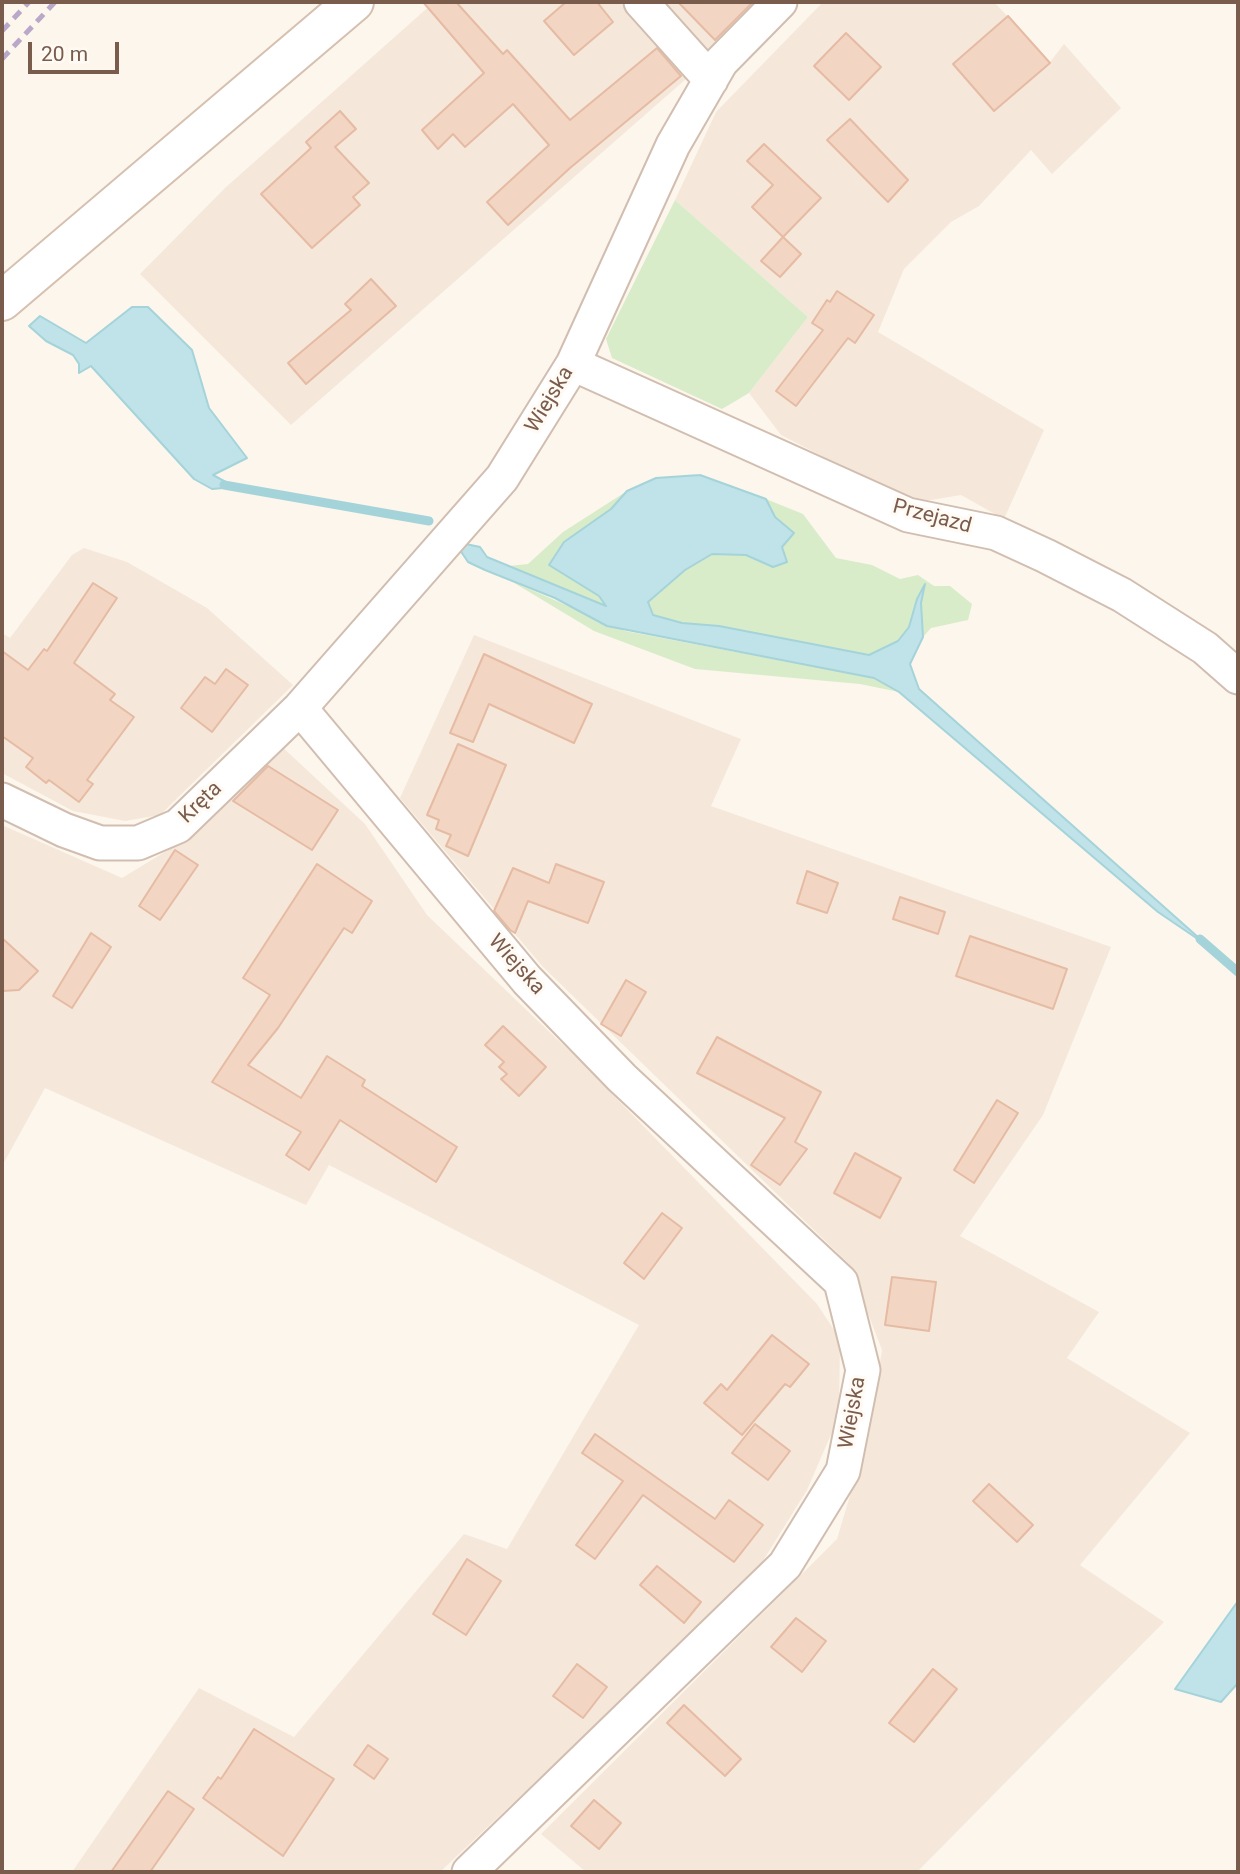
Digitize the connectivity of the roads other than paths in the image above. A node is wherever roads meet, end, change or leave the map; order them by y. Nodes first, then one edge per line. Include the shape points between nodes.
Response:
1 (354, 2) edge
2 (641, 2) edge
3 (780, 2) edge
4 (711, 80) junction
5 (2, 301) edge
6 (573, 363) junction
7 (1238, 677) edge
8 (300, 708) junction
9 (2, 800) edge
10 (469, 1872) edge

1 - 5 main road
2 - 4 street
3 - 4 street, Wiejska via 721,62
4 - 6 street, Wiejska via 673,145
6 - 7 street, Przejazd via 908,515 996,533 1046,555 1132,601 1205,648
6 - 8 street, Wiejska via 502,478
8 - 9 street, Kręta via 178,826 138,843 100,843
8 - 10 street, Wiejska via 527,980 622,1078 841,1282 863,1370 843,1471 785,1565

